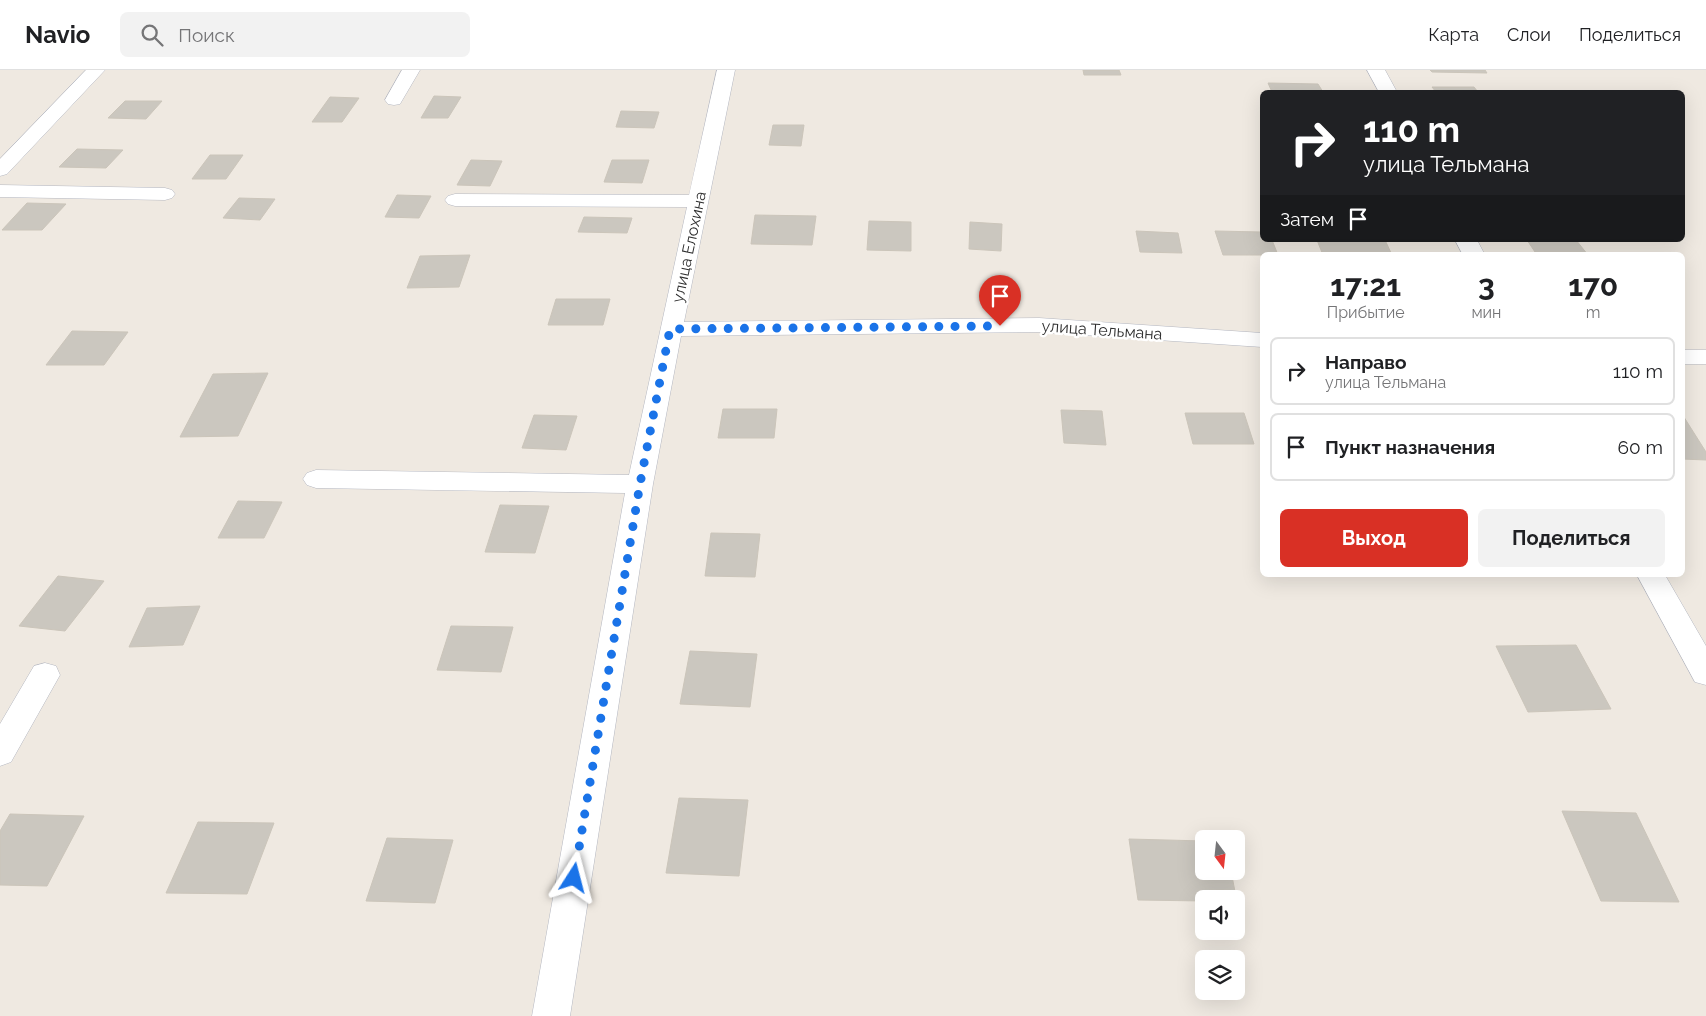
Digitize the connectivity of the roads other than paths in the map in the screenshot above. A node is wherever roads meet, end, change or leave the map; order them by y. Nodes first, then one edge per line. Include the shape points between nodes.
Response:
1 (96, 70) edge
2 (411, 70) edge
3 (726, 70) edge
4 (1376, 70) edge
5 (1387, 90) edge
6 (394, 100) dead end
7 (0, 170) edge
8 (0, 192) edge
9 (165, 194) dead end
10 (455, 200) dead end
11 (699, 201) junction
12 (670, 329) junction
13 (1260, 340) edge
14 (1685, 357) edge
15 (1706, 357) edge
16 (316, 479) dead end
17 (640, 484) junction
18 (1652, 577) edge
19 (1706, 673) edge
20 (45, 675) dead end
21 (0, 752) edge
22 (551, 1016) edge

1 - 7 street
2 - 6 street
3 - 11 street, улица Елохина
4 - 5 street
8 - 9 street
10 - 11 street
11 - 12 street, улица Елохина
12 - 13 street, улица Тельмана via 1039,326
12 - 17 street, улица Елохина
14 - 15 street
16 - 17 street
17 - 22 street, улица Елохина
18 - 19 street
20 - 21 street

